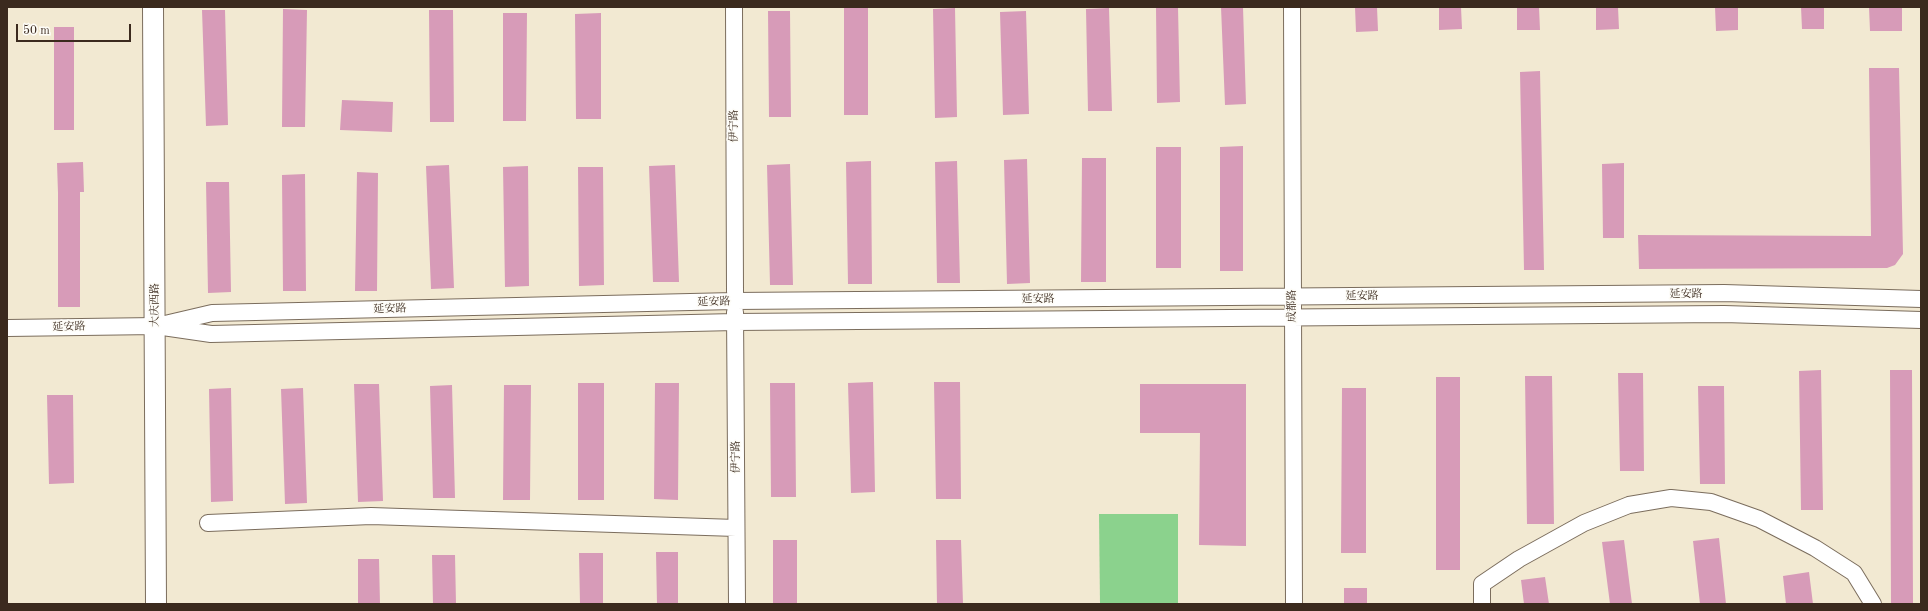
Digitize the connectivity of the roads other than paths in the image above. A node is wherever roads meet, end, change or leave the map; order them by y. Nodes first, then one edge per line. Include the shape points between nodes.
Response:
1 (153, 7) edge
2 (734, 7) edge
3 (1292, 7) edge
4 (735, 292) dead end
5 (1292, 297) junction
6 (1921, 298) edge
7 (735, 316) junction
8 (1292, 318) junction
9 (1921, 320) edge
10 (156, 326) junction
11 (7, 328) edge
12 (208, 523) dead end
13 (736, 528) junction
14 (156, 604) edge
15 (737, 604) edge
16 (1294, 604) edge
17 (1482, 604) edge
18 (1873, 604) edge

1 - 10 main road, 大庆西路
2 - 4 street, 伊宁路
3 - 5 street, 成都路
5 - 6 street, 延安路 via 1724,293
5 - 8 street, 成都路
5 - 10 street, 延安路 via 734,301 212,313
7 - 8 street, 延安路
7 - 10 street, 延安路 via 211,334
7 - 13 street, 伊宁路
8 - 9 street, 延安路 via 1724,314
8 - 16 street, 成都路
10 - 11 street, 延安路
10 - 14 main road, 大庆西路
12 - 13 street via 370,516
13 - 15 street, 伊宁路
17 - 18 street via 1482,584 1519,559 1584,523 1629,505 1671,498 1711,502 1759,518 1815,548 1854,573

